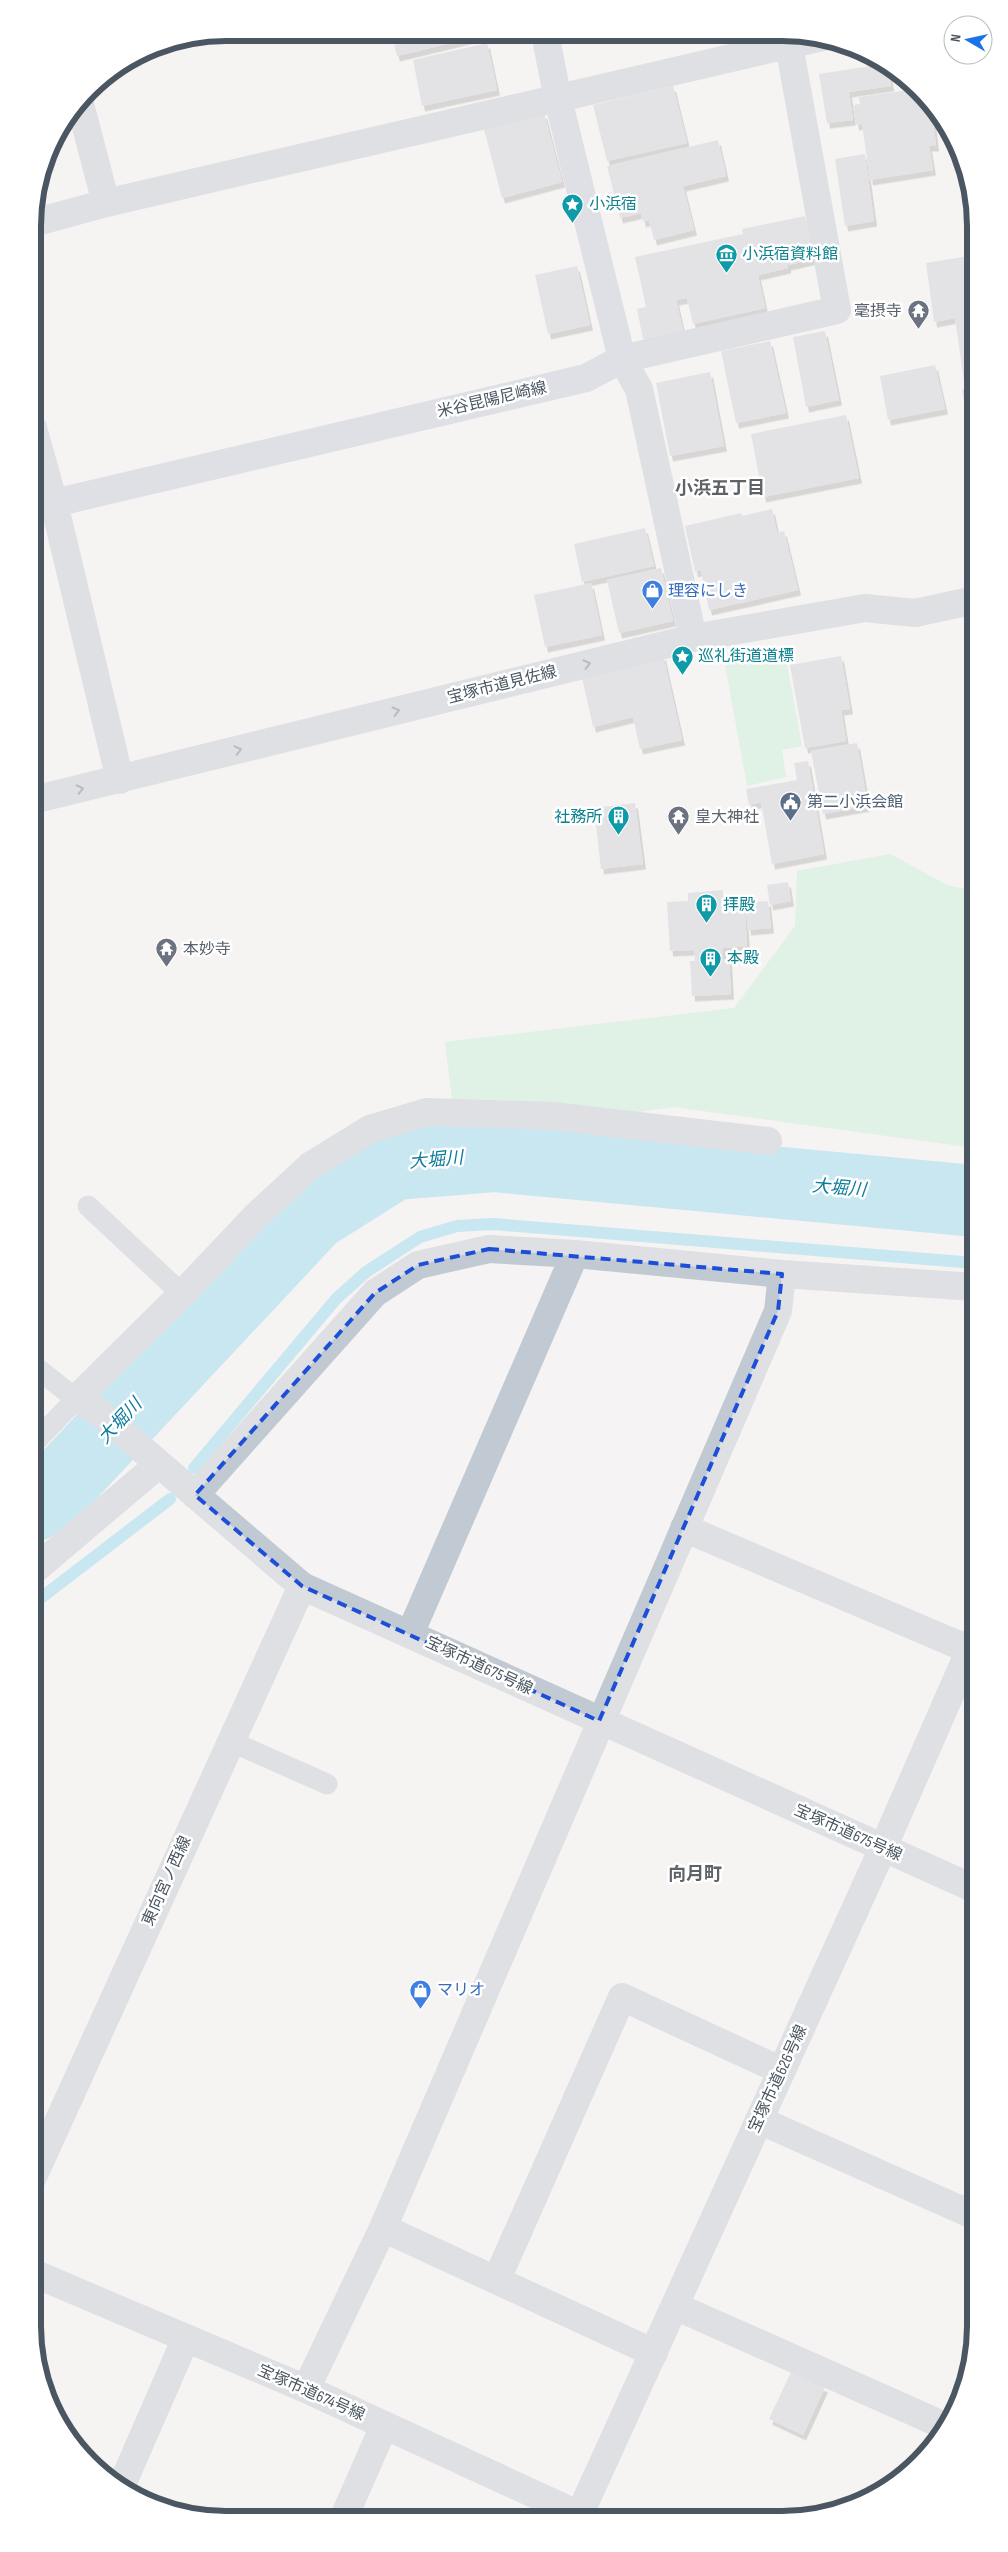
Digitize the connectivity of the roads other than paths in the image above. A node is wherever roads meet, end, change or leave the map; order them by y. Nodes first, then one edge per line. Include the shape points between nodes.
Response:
1 (546, 41) edge
2 (799, 42) edge
3 (788, 45) junction
4 (558, 99) junction
5 (82, 111) edge
6 (106, 203) junction
7 (41, 221) edge
8 (622, 359) junction
9 (41, 490) edge
10 (43, 505) edge
11 (967, 602) edge
12 (693, 638) junction
13 (120, 780) junction
14 (41, 798) edge
15 (768, 1141) dead end
16 (88, 1206) dead end
17 (575, 1254) junction
18 (782, 1274) junction
19 (967, 1286) edge
20 (182, 1294) junction
21 (41, 1371) edge
22 (85, 1404) junction
23 (41, 1438) edge
24 (150, 1458) junction
25 (195, 1495) junction
26 (684, 1528) junction
27 (41, 1562) edge
28 (302, 1586) junction
29 (410, 1634) junction
30 (967, 1643) edge
31 (967, 1662) edge
32 (599, 1721) junction
33 (230, 1741) junction
34 (327, 1784) dead end
35 (883, 1848) junction
36 (967, 1886) edge
37 (782, 2071) junction
38 (759, 2120) junction
39 (41, 2157) edge
40 (967, 2212) edge
41 (383, 2228) junction
42 (41, 2277) edge
43 (497, 2279) junction
44 (675, 2306) junction
45 (186, 2338) junction
46 (654, 2353) junction
47 (306, 2388) junction
48 (939, 2423) edge
49 (384, 2426) junction
50 (124, 2480) edge
51 (347, 2511) edge
52 (568, 2511) edge
53 (584, 2511) edge

1 - 4 main road
2 - 3 street
3 - 4 street
3 - 8 street via 837,310
4 - 6 street
4 - 8 main road
5 - 6 street
6 - 7 street
8 - 10 main road, 米谷昆陽尼崎線 via 586,378
8 - 12 street via 640,389
9 - 10 street
10 - 13 street
11 - 12 street, 宝塚市道見佐線 via 915,613 865,608
13 -> 12 street, 宝塚市道見佐線
14 -> 13 street, 宝塚市道見佐線
15 - 20 street via 553,1116 427,1112 370,1129 310,1166 257,1215
16 - 20 lane
17 - 18 street
17 - 25 street via 489,1249 418,1265 375,1293
17 - 29 street
18 - 19 street
18 - 26 street via 778,1310
20 - 22 street
21 - 22 lane, 宝塚市道675号線
22 - 23 lane
22 - 24 street, 宝塚市道675号線
24 - 25 street, 宝塚市道675号線
24 - 27 street
25 - 28 street, 宝塚市道675号線
26 - 30 street
26 - 32 street
28 - 29 street, 宝塚市道675号線
28 - 33 street, 東向宮ノ西線
29 - 32 street, 宝塚市道675号線
31 - 35 street, 宝塚市道626号線
32 - 35 street, 宝塚市道675号線
32 - 41 street
33 - 34 lane
33 - 39 street, 東向宮ノ西線
35 - 36 street, 宝塚市道675号線
35 - 37 street, 宝塚市道626号線
37 - 38 street, 宝塚市道626号線
37 - 43 street via 622,1997
38 - 40 street
38 - 44 street, 宝塚市道626号線
41 - 43 street
41 - 47 street
42 - 45 street, 宝塚市道674号線
43 - 46 street
44 - 46 street, 宝塚市道626号線
44 - 48 street
45 - 47 street, 宝塚市道674号線
45 - 50 street
46 - 53 street, 宝塚市道626号線
47 - 49 street, 宝塚市道674号線
49 - 51 street
49 - 52 street, 宝塚市道674号線

